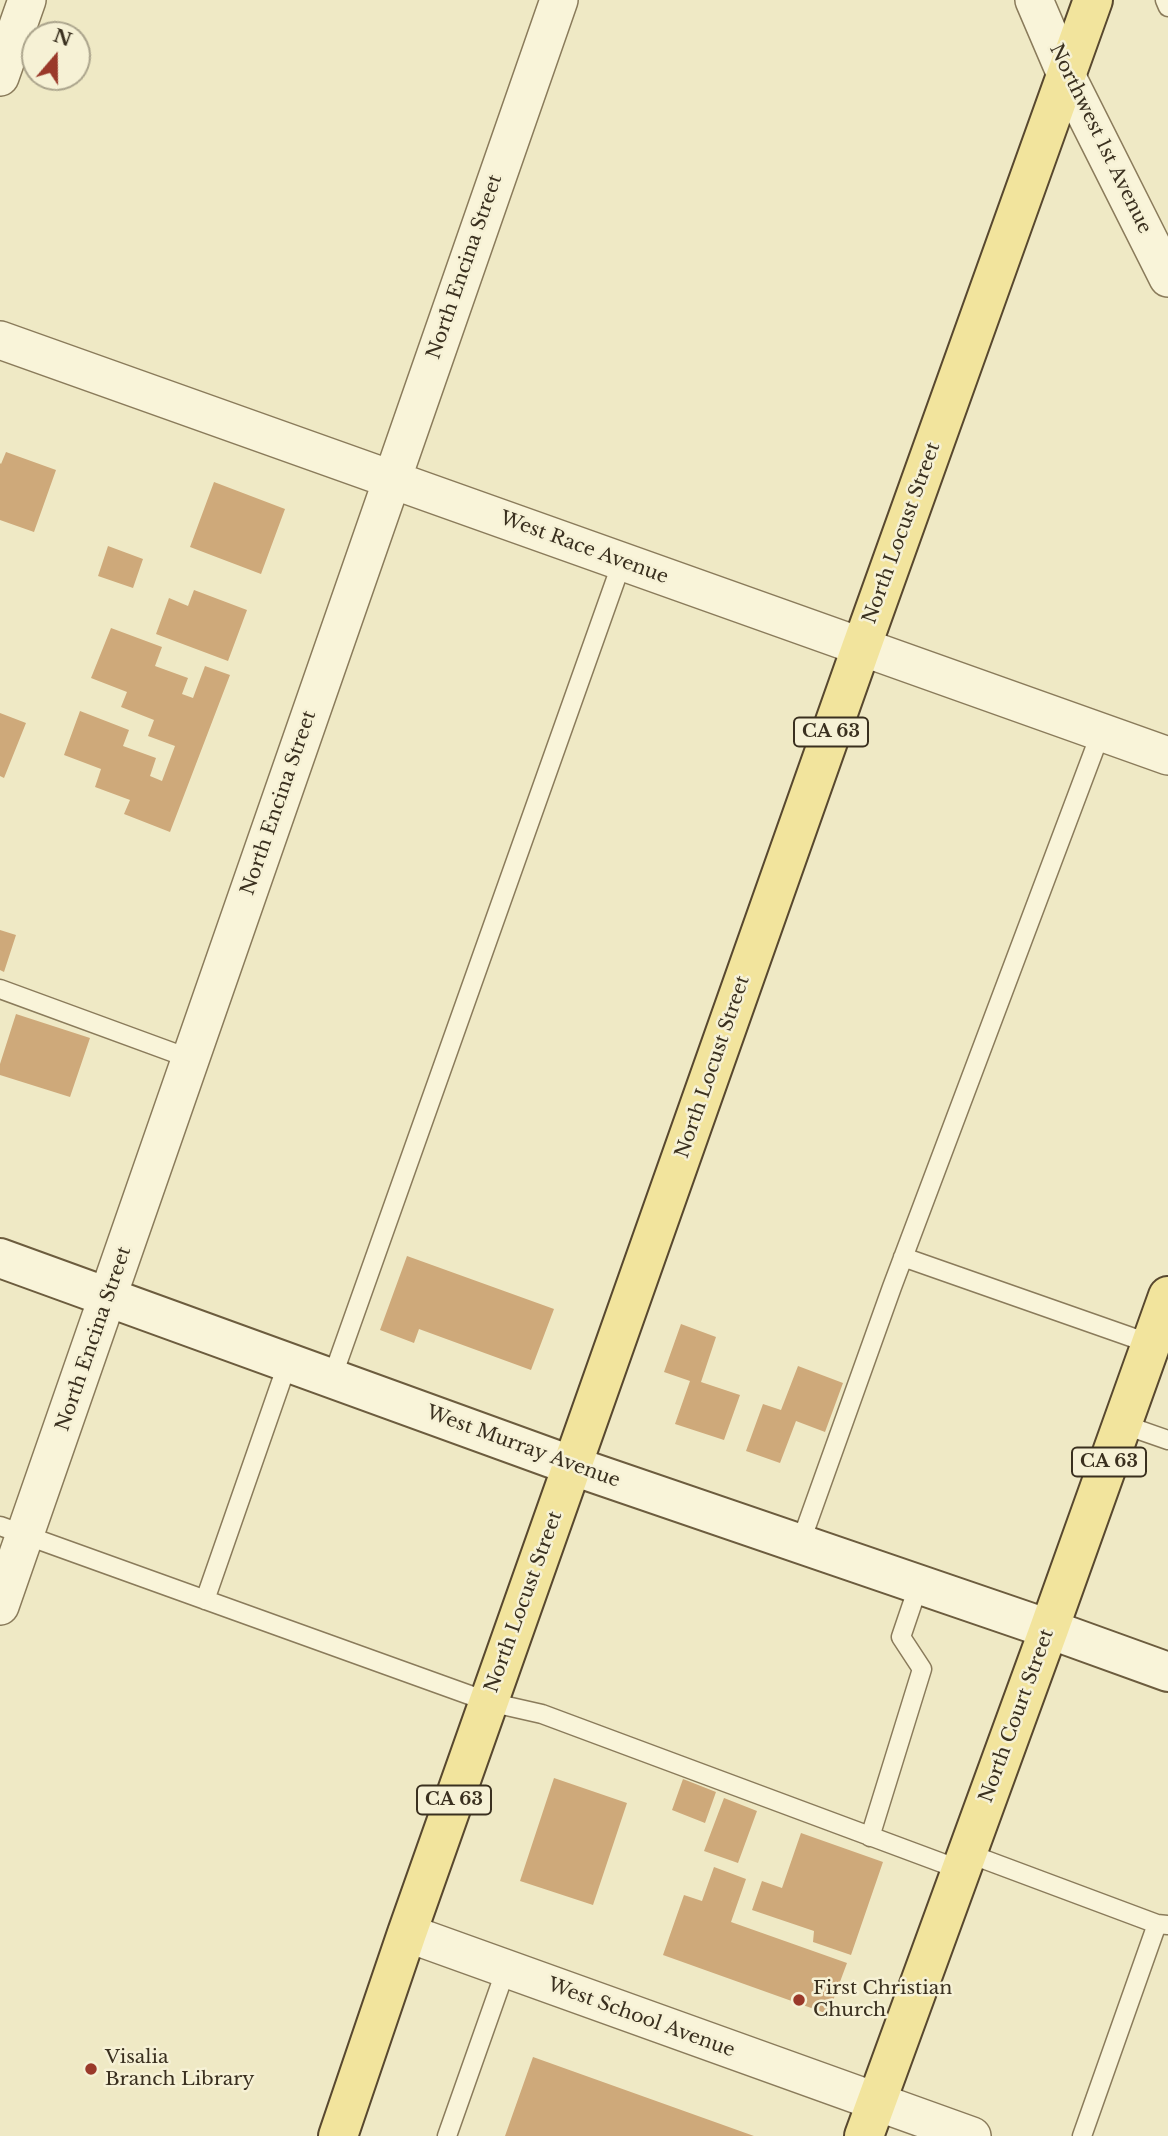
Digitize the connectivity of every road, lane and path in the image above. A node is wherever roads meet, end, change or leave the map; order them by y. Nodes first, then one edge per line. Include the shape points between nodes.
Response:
1 (27, 0) edge
2 (559, 0) edge
3 (1034, 0) edge
4 (1093, 0) edge
5 (1165, 0) edge
6 (1168, 7) edge
7 (0, 77) edge
8 (1066, 77) junction
9 (1168, 278) edge
10 (0, 340) edge
11 (391, 479) junction
12 (622, 562) junction
13 (861, 648) junction
14 (1101, 732) junction
15 (1168, 756) edge
16 (0, 989) edge
17 (191, 1059) junction
18 (903, 1257) junction
19 (0, 1258) edge
20 (109, 1297) junction
21 (1162, 1316) edge
22 (288, 1362) junction
23 (332, 1378) junction
24 (1122, 1424) junction
25 (1168, 1440) edge
26 (573, 1466) junction
27 (13, 1531) edge
28 (800, 1544) junction
29 (919, 1584) junction
30 (205, 1600) junction
31 (0, 1606) edge
32 (1049, 1629) junction
33 (1168, 1672) edge
34 (489, 1702) junction
35 (870, 1837) junction
36 (964, 1862) junction
37 (1163, 1924) edge
38 (407, 1933) junction
39 (506, 1969) junction
40 (870, 2119) edge
41 (338, 2136) edge
42 (447, 2136) edge
43 (972, 2136) edge
44 (1082, 2136) edge

1 - 7 street
2 - 11 street, North Encina Street
3 - 8 street, Northwest 1st Avenue
4 - 8 main road, North Locust Street / CA 63
5 - 6 lane
8 - 9 street, Northwest 1st Avenue
8 - 13 main road, North Locust Street / CA 63
10 - 11 street, West Race Avenue
11 - 12 street, West Race Avenue
11 - 17 street, North Encina Street
12 - 13 street, West Race Avenue
12 - 23 lane
13 - 14 street, West Race Avenue
13 - 26 main road, North Locust Street / CA 63
14 - 15 street, West Race Avenue
14 - 18 lane
16 - 17 lane
17 - 20 street, North Encina Street
18 - 21 lane
18 - 28 lane
19 - 20 main road, West Murray Avenue
20 - 22 main road, West Murray Avenue
20 - 27 street, North Encina Street
21 - 24 main road, North Court Street / CA 63
22 - 23 main road, West Murray Avenue
22 - 30 lane
23 - 26 main road, West Murray Avenue
24 - 25 lane
24 - 32 main road, North Court Street / CA 63
26 - 28 main road, West Murray Avenue
26 - 34 main road, North Locust Street / CA 63
27 - 30 lane
27 - 31 street, North Encina Street
28 - 29 main road, West Murray Avenue
29 - 32 main road, West Murray Avenue
29 - 35 lane via 901,1637 922,1669
30 - 34 lane
32 - 33 main road, West Murray Avenue
32 - 36 main road, North Court Street / CA 63
34 - 35 lane via 542,1714
34 - 38 main road, North Locust Street / CA 63
35 - 36 lane
36 - 37 lane
36 - 40 main road, North Court Street / CA 63
37 - 44 lane
38 - 39 street, West School Avenue
38 - 41 main road, North Locust Street / CA 63
39 - 40 street, West School Avenue
39 - 42 lane
40 - 43 street, West School Avenue

